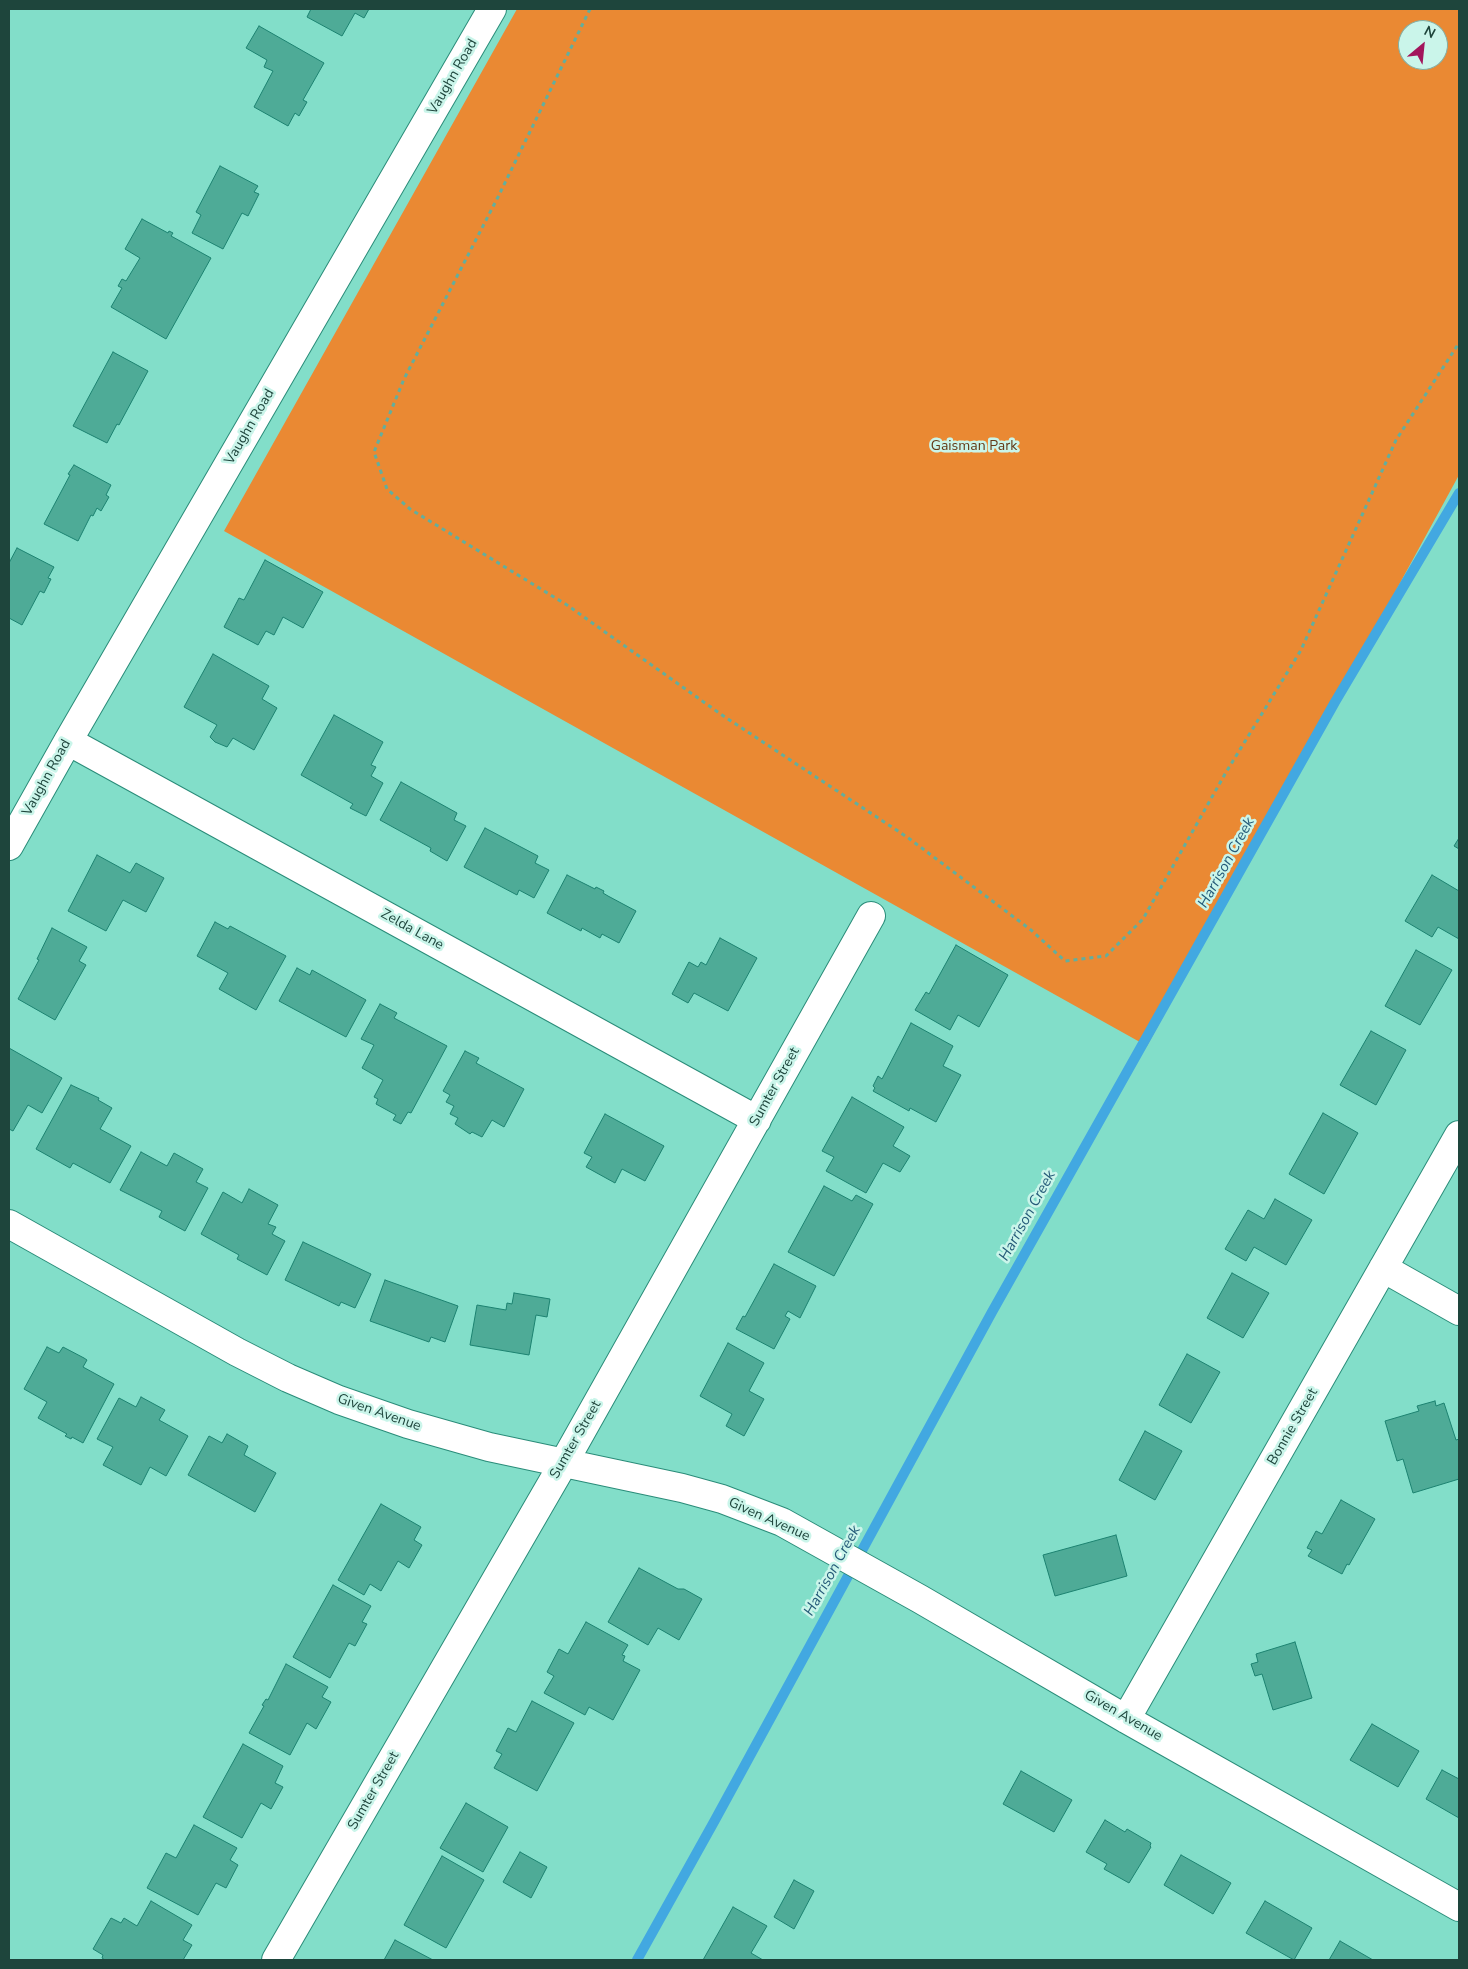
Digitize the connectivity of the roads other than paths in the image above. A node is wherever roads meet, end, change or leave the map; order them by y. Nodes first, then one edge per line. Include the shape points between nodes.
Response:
1 (492, 9) edge
2 (68, 741) junction
3 (9, 846) edge
4 (871, 916) dead end
5 (757, 1120) junction
6 (1459, 1135) edge
7 (9, 1224) edge
8 (1383, 1268) junction
9 (1459, 1311) edge
10 (563, 1464) junction
11 (1126, 1719) junction
12 (1459, 1907) edge
13 (276, 1960) edge

1 - 2 street, Vaughn Road
2 - 3 street, Vaughn Road
2 - 5 street, Zelda Lane
4 - 5 street, Sumter Street
5 - 10 street, Sumter Street
6 - 8 street, Bonnie Street
7 - 10 street, Given Avenue via 237,1352 331,1397 408,1424
8 - 9 street
8 - 11 street, Bonnie Street
10 - 11 street, Given Avenue via 682,1488 754,1510 920,1599
10 - 13 street, Sumter Street
11 - 12 street, Given Avenue

